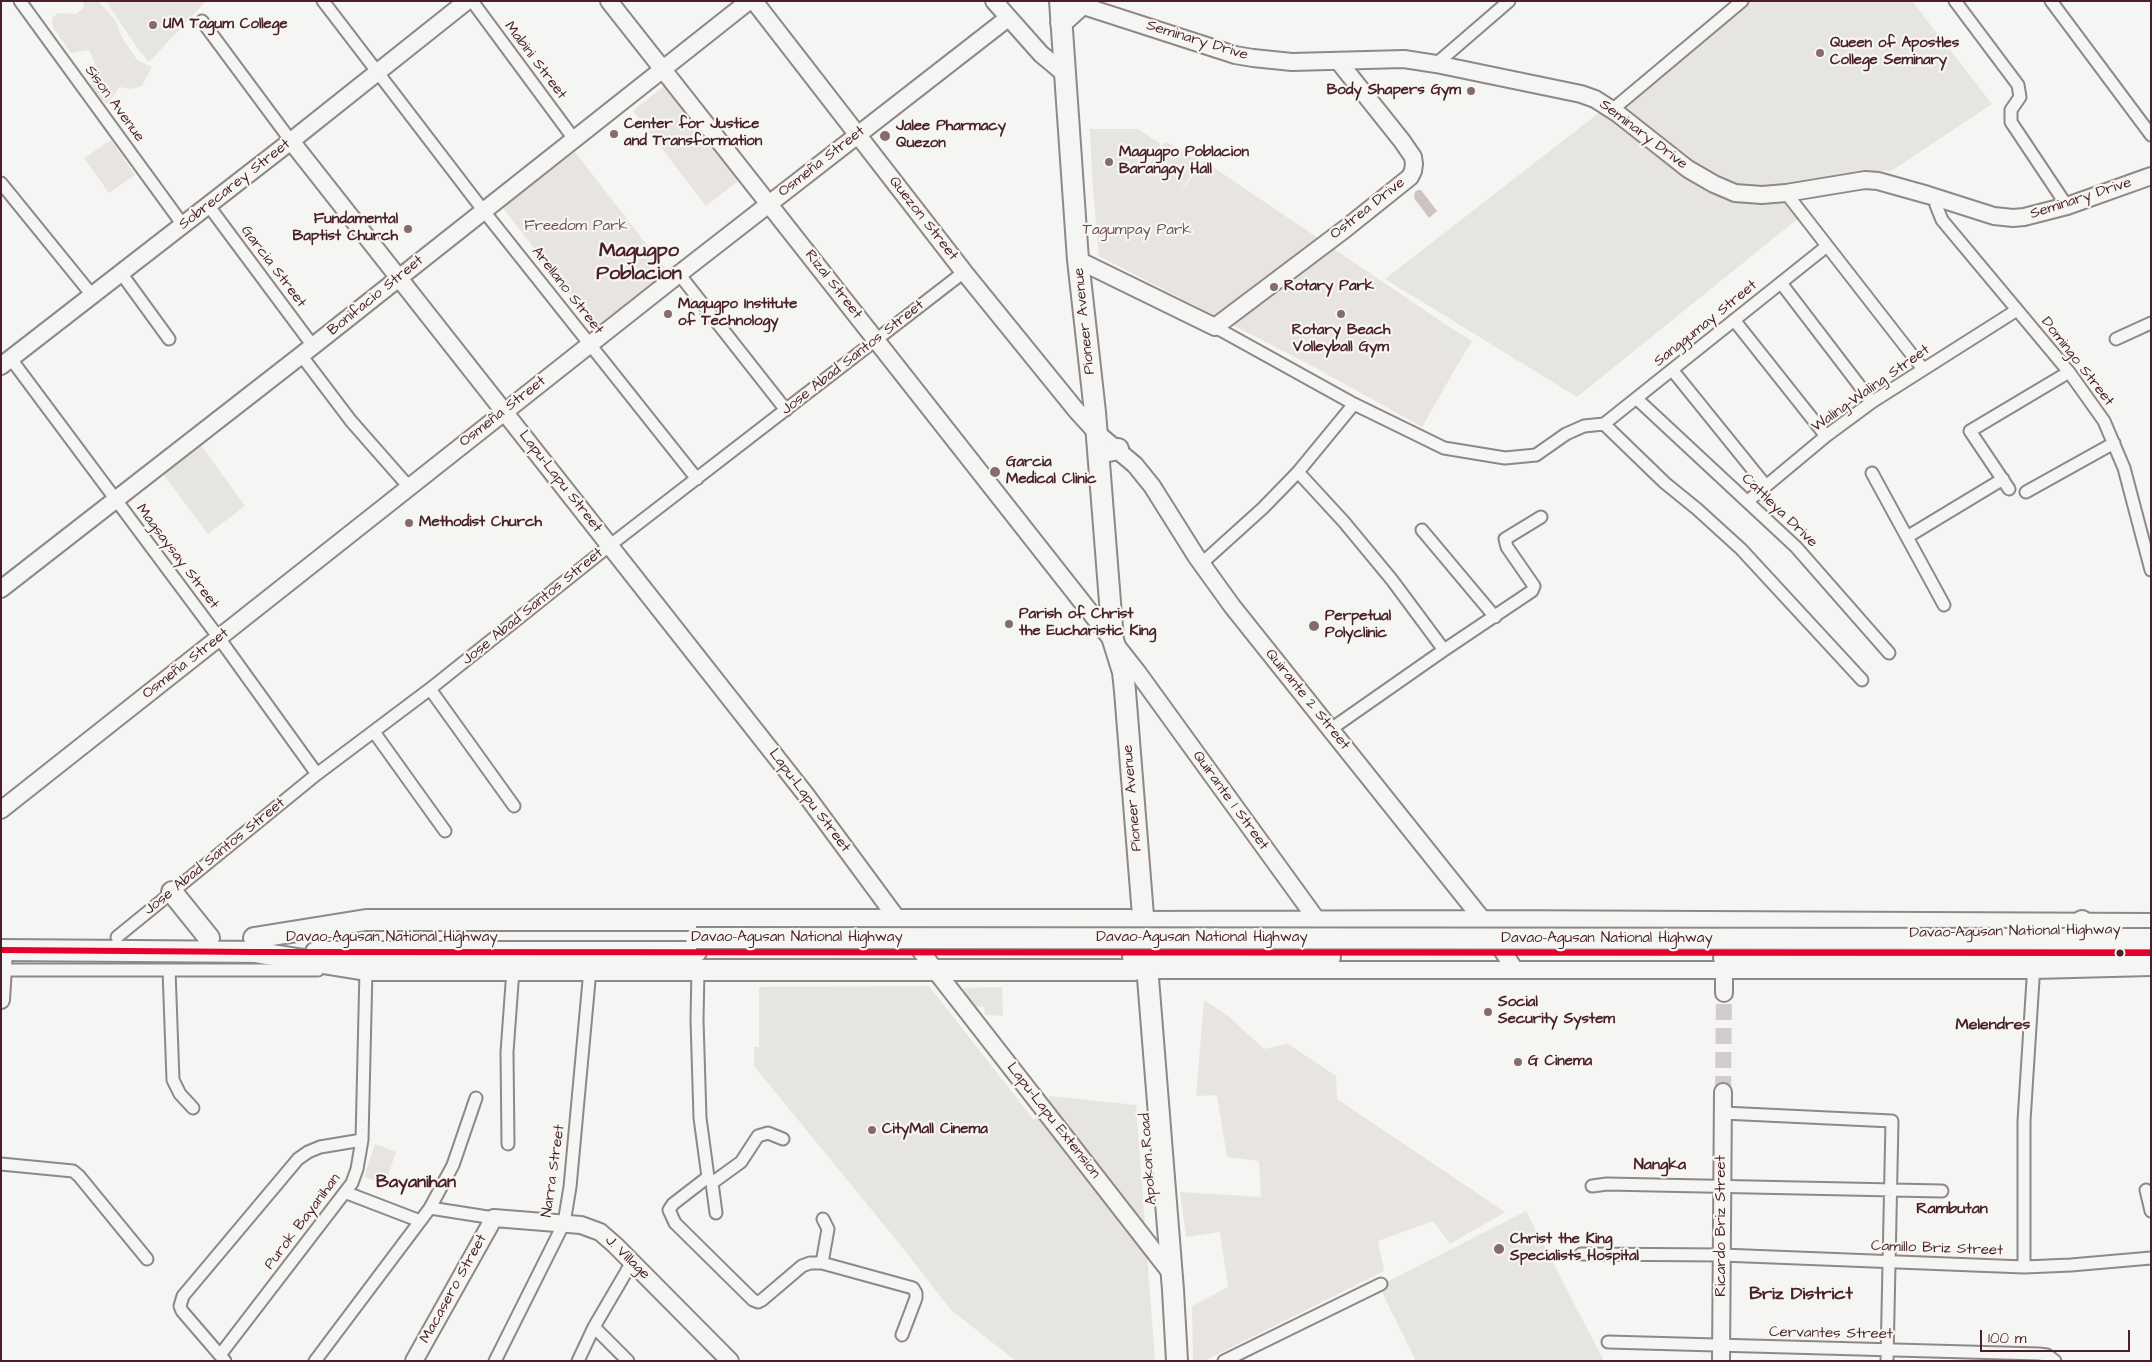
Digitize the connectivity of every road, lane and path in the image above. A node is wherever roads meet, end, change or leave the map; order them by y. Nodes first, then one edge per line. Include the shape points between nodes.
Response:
1 (20, 1) edge
2 (323, 1) edge
3 (467, 1) edge
4 (472, 1) edge
5 (609, 1) edge
6 (749, 1) edge
7 (754, 1) edge
8 (994, 1) edge
9 (1060, 1) edge
10 (1510, 1) edge
11 (1742, 1) edge
12 (1955, 1) edge
13 (2051, 1) edge
14 (1075, 3) edge
15 (1008, 18) junction
16 (202, 21) dead end
17 (1061, 23) junction
18 (1340, 62) junction
19 (1436, 64) junction
20 (663, 70) junction
21 (377, 73) junction
22 (1065, 74) junction
23 (1612, 110) junction
24 (857, 134) junction
25 (2151, 135) edge
26 (574, 140) junction
27 (291, 141) junction
28 (2151, 176) edge
29 (1, 183) edge
30 (1786, 193) junction
31 (1938, 198) junction
32 (769, 204) junction
33 (208, 205) junction
34 (2066, 206) junction
35 (484, 210) junction
36 (183, 225) junction
37 (1827, 246) junction
38 (1078, 260) junction
39 (964, 272) junction
40 (121, 273) junction
41 (679, 274) junction
42 (398, 277) junction
43 (1781, 283) junction
44 (92, 295) junction
45 (2017, 310) junction
46 (1734, 320) junction
47 (2151, 323) edge
48 (1215, 327) junction
49 (2116, 338) dead end
50 (169, 339) dead end
51 (876, 340) junction
52 (590, 344) junction
53 (307, 350) junction
54 (6, 362) edge
55 (1923, 370) junction
56 (1673, 371) junction
57 (2069, 372) junction
58 (1638, 399) junction
59 (1872, 402) junction
60 (1354, 404) junction
61 (786, 410) junction
62 (505, 411) junction
63 (1604, 424) junction
64 (1097, 433) junction
65 (1826, 436) junction
66 (2114, 442) junction
67 (1109, 451) junction
68 (1298, 472) junction
69 (1872, 473) dead end
70 (697, 479) junction
71 (1766, 486) junction
72 (409, 487) junction
73 (2026, 492) dead end
74 (115, 500) junction
75 (1748, 501) junction
76 (1541, 517) dead end
77 (1422, 530) dead end
78 (1907, 538) junction
79 (609, 546) junction
80 (1201, 564) junction
81 (2151, 570) edge
82 (1, 589) edge
83 (1944, 605) dead end
84 (1495, 617) junction
85 (219, 638) junction
86 (1113, 640) junction
87 (1444, 650) junction
88 (1890, 654) dead end
89 (1862, 680) dead end
90 (430, 689) junction
91 (1331, 730) junction
92 (374, 732) junction
93 (317, 774) junction
94 (514, 806) dead end
95 (1, 810) edge
96 (445, 831) dead end
97 (172, 892) junction
98 (1482, 919) junction
99 (899, 920) junction
100 (2151, 922) edge
101 (1137, 926) junction
102 (2082, 926) junction
103 (1323, 929) junction
104 (2151, 931) edge
105 (1879, 933) junction
106 (209, 938) junction
107 (2151, 939) edge
108 (117, 944) junction
109 (254, 945) junction
110 (2, 946) edge
111 (2151, 952) edge
112 (697, 954) junction
113 (1850, 958) junction
114 (1880, 958) junction
115 (2151, 958) edge
116 (1324, 962) junction
117 (1140, 964) junction
118 (1724, 964) junction
119 (2034, 964) junction
120 (2151, 968) edge
121 (2, 970) edge
122 (169, 970) junction
123 (366, 970) junction
124 (513, 970) junction
125 (590, 970) junction
126 (935, 970) junction
127 (1515, 970) junction
128 (1724, 993) tunnel mouth
129 (1, 1000) edge
130 (1723, 1092) tunnel mouth
131 (476, 1098) dead end
132 (193, 1108) dead end
133 (1723, 1114) junction
134 (783, 1139) dead end
135 (362, 1140) junction
136 (508, 1144) dead end
137 (1, 1164) edge
138 (710, 1180) junction
139 (1592, 1186) dead end
140 (1722, 1186) junction
141 (1890, 1190) junction
142 (2146, 1190) dead end
143 (1942, 1191) dead end
144 (347, 1193) junction
145 (430, 1208) junction
146 (2151, 1211) edge
147 (716, 1213) dead end
148 (494, 1218) junction
149 (823, 1219) dead end
150 (420, 1221) junction
151 (564, 1223) junction
152 (1156, 1253) junction
153 (1581, 1254) dead end
154 (1722, 1255) junction
155 (2151, 1258) edge
156 (147, 1259) dead end
157 (632, 1262) junction
158 (822, 1263) junction
159 (1889, 1263) junction
160 (2024, 1267) junction
161 (1172, 1273) junction
162 (1381, 1284) dead end
163 (594, 1327) junction
164 (902, 1335) dead end
165 (1608, 1342) dead end
166 (1722, 1354) edge
167 (1887, 1356) edge
168 (223, 1358) edge
169 (2054, 1359) edge
170 (315, 1361) edge
171 (414, 1361) edge
172 (495, 1361) edge
173 (578, 1361) edge
174 (628, 1361) edge
175 (730, 1361) edge
176 (1166, 1361) edge
177 (1177, 1361) edge
178 (1224, 1361) edge

1 - 36 street, Sison Avenue
2 - 21 street, Arellano Street
3 - 21 street, Sobrecarey Street
4 - 26 street, Mabini Street
5 - 20 street, Rizal Street
6 - 20 street, Bonifacio Street
7 - 24 street, Quezon Street
8 - 15 street
9 - 17 highway, Pioneer Avenue
10 - 19 street
11 - 23 street
12 - 34 street via 2018,85 2020,97 2011,110 2010,122
13 - 25 street
14 - 17 highway
14 - 18 street, Seminary Drive via 1235,55 1271,60
15 - 22 street via 1041,54
15 - 24 street, Osmeña Street
16 - 27 street, Lapu-Lapu Street
17 - 22 highway, Pioneer Avenue
18 - 19 street, Seminary Drive via 1390,58
18 - 48 street, Ostrea Drive via 1409,150 1413,171 1410,177
19 - 23 street, Seminary Drive via 1581,94
20 - 26 street, Bonifacio Street
20 - 32 street, Rizal Street
21 - 27 street, Sobrecarey Street
21 - 35 street, Arellano Street
22 - 38 highway, Pioneer Avenue
23 - 30 street, Seminary Drive via 1688,169 1714,184 1735,193
24 - 32 street, Osmeña Street
24 - 39 street, Quezon Street
26 - 35 street, Bonifacio Street
27 - 33 street, Sobrecarey Street
27 - 42 street, Lapu-Lapu Street
28 - 34 street, Seminary Drive
29 - 44 street
30 - 31 street, Seminary Drive via 1865,180
30 - 37 street
31 - 34 street, Seminary Drive via 2004,218 2024,217
31 - 45 street, Domingo Street via 1936,205 1942,220
32 - 41 street, Osmeña Street
32 - 51 street, Rizal Street
33 - 36 street, Sobrecarey Street
33 - 53 street, Garcia Street
35 - 42 street, Bonifacio Street
35 - 52 street, Arellano Street
36 - 40 street, Sobrecarey Street
37 - 43 street, Sanggumay Street
37 - 55 street
38 - 48 street
38 - 64 highway, Pioneer Avenue
39 - 51 street, Jose Abad Santos Street
39 - 64 street, Quezon Street
40 - 44 street, Sobrecarey Street
40 - 50 street
41 - 52 street, Osmeña Street
41 - 61 street
42 - 53 street, Bonifacio Street
42 - 62 street, Lapu-Lapu Street
43 - 46 street, Sanggumay Street
43 - 59 street
44 - 54 street, Sobrecarey Street
45 - 55 street, Waling-Waling Street
45 - 57 street, Domingo Street
46 - 56 street, Sanggumay Street
46 - 65 street
47 - 49 street
48 - 60 street
51 - 61 street, Jose Abad Santos Street
51 - 86 street, Rizal Street
52 - 62 street, Osmeña Street
52 - 70 street, Arellano Street
53 - 72 street, Garcia Street via 351,421
53 - 74 street, Bonifacio Street
54 - 74 street, Magsaysay Street
55 - 59 street, Waling-Waling Street
56 - 58 street, Sanggumay Street
56 - 71 street
57 - 66 street, Domingo Street via 2091,401
57 - 78 street via 1970,431 2006,484
58 - 63 street, Sanggumay Street
58 - 75 street, Cattleya Drive
59 - 65 street, Waling-Waling Street
60 - 63 street via 1444,448 1505,458 1536,455 1566,434 1584,426
60 - 68 street
61 - 70 street, Jose Abad Santos Street
62 - 72 street, Osmeña Street
62 - 79 street, Lapu-Lapu Street
63 - 89 street via 1741,549
64 - 67 highway, Pioneer Avenue
65 - 71 street, Waling-Waling Street
66 - 73 street
66 - 81 street, Domingo Street
67 - 80 street, Quirante 2 Street via 1135,466 1152,486
67 - 86 highway, Pioneer Avenue
68 - 80 street
68 - 87 street via 1392,580
69 - 78 street
70 - 79 street, Jose Abad Santos Street
71 - 75 street, Waling-Waling Street
72 - 85 street, Osmeña Street
74 - 82 street, Bonifacio Street
74 - 85 street, Magsaysay Street
75 - 88 street, Cattleya Drive via 1826,579
76 - 84 street via 1504,539 1534,588
77 - 84 street
78 - 83 street
79 - 90 street, Jose Abad Santos Street
79 - 99 street, Lapu-Lapu Street via 806,795
80 - 91 street, Quirante 2 Street
84 - 87 street
85 - 93 street, Magsaysay Street
85 - 95 street, Osmeña Street
86 - 101 highway, Pioneer Avenue via 1123,672
86 - 103 street, Quirante 1 Street
87 - 91 street
90 - 92 street, Jose Abad Santos Street
90 - 94 street
91 - 98 street, Quirante 2 Street
92 - 93 street, Jose Abad Santos Street
92 - 96 street
93 - 97 street, Jose Abad Santos Street
97 - 106 highway
97 - 108 street, Jose Abad Santos Street
98 - 102 street
98 - 103 street
98 - 127 street, Quirante 2 Street
99 - 101 highway, Davao-Agusan National Highway
99 - 109 highway, Davao-Agusan National Highway via 366,920
99 - 126 street, Lapu-Lapu Street
100 - 102 street
101 - 103 highway, Davao-Agusan National Highway
101 - 117 highway, Pioneer Avenue
102 - 104 highway, Davao-Agusan National Highway
102 - 105 highway, Davao-Agusan National Highway
103 - 116 street
105 - 113 highway, Davao-Agusan National Highway via 1849,933 1853,945
105 - 114 highway via 1876,945
106 - 108 highway, Davao-Agusan National Highway
106 - 109 highway, Davao-Agusan National Highway
107 - 112 highway, Davao-Agusan National Highway, bridge
108 - 109 highway, Davao-Agusan National Highway
108 - 110 highway, Davao-Agusan National Highway
109 - 112 highway, Davao-Agusan National Highway
109 - 123 highway, Davao-Agusan National Highway
110 - 121 street
111 - 112 highway, Davao-Agusan National Highway
112 - 125 highway, Davao-Agusan National Highway
112 - 126 highway, Davao-Agusan National Highway
112 - 138 street via 700,1118
113 - 114 highway, Davao-Agusan National Highway
113 - 118 highway, Davao-Agusan National Highway
114 - 119 highway, Davao-Agusan National Highway
115 - 119 highway, Davao-Agusan National Highway
116 - 117 highway, Davao-Agusan National Highway
116 - 127 street
117 - 126 highway, Davao-Agusan National Highway
117 - 152 highway, Apokon Road
117 - 161 highway, Apokon Road
118 - 119 street
118 - 127 street
118 - 128 street
119 - 120 street
119 - 160 street via 2024,1121
121 - 122 street
121 - 129 street
122 - 123 street
122 - 132 street via 172,1080
123 - 124 highway, Davao-Agusan National Highway
123 - 135 street, Purok Bayanihan
124 - 125 highway, Davao-Agusan National Highway
124 - 136 street via 507,1052
125 - 151 street, Narra Street
126 - 152 street, Lapu-Lapu Extension
130 - 133 street, Ricardo Briz Street
131 - 145 street via 453,1165
133 - 140 street, Ricardo Briz Street
133 - 141 street via 1892,1120
134 - 138 street via 768,1133 758,1136 741,1162
135 - 144 street, Purok Bayanihan via 357,1169
135 - 168 street via 320,1147 298,1159 183,1296 182,1311
137 - 156 street via 73,1171
138 - 147 street
138 - 158 street via 673,1204 669,1210 671,1217 753,1300 762,1300 802,1266
139 - 140 street
140 - 141 street
140 - 154 street, Ricardo Briz Street
141 - 143 street
141 - 159 street
142 - 146 street
144 - 150 street
144 - 168 street, Purok Bayanihan
145 - 148 street
145 - 150 street
148 - 151 street, J. Village
148 - 171 street, Macasero Street
149 - 158 street via 828,1229
150 - 170 street
151 - 157 street, J. Village via 600,1232
151 - 172 street, Narra Street
152 - 161 street, Lapu-Lapu Extension
152 - 176 highway, Apokon Road
153 - 154 street, Camillo Briz Street
154 - 159 street, Camillo Briz Street
154 - 166 street, Ricardo Briz Street
155 - 160 street, Camillo Briz Street
157 - 163 street
157 - 175 street, J. Village
158 - 164 street via 913,1288 916,1298
159 - 160 street, Camillo Briz Street
159 - 167 street
161 - 177 highway, Apokon Road
162 - 178 street
163 - 173 street
163 - 174 street
165 - 166 street, Cervantes Street
166 - 167 street, Cervantes Street
167 - 169 street, Cervantes Street via 2040,1354

